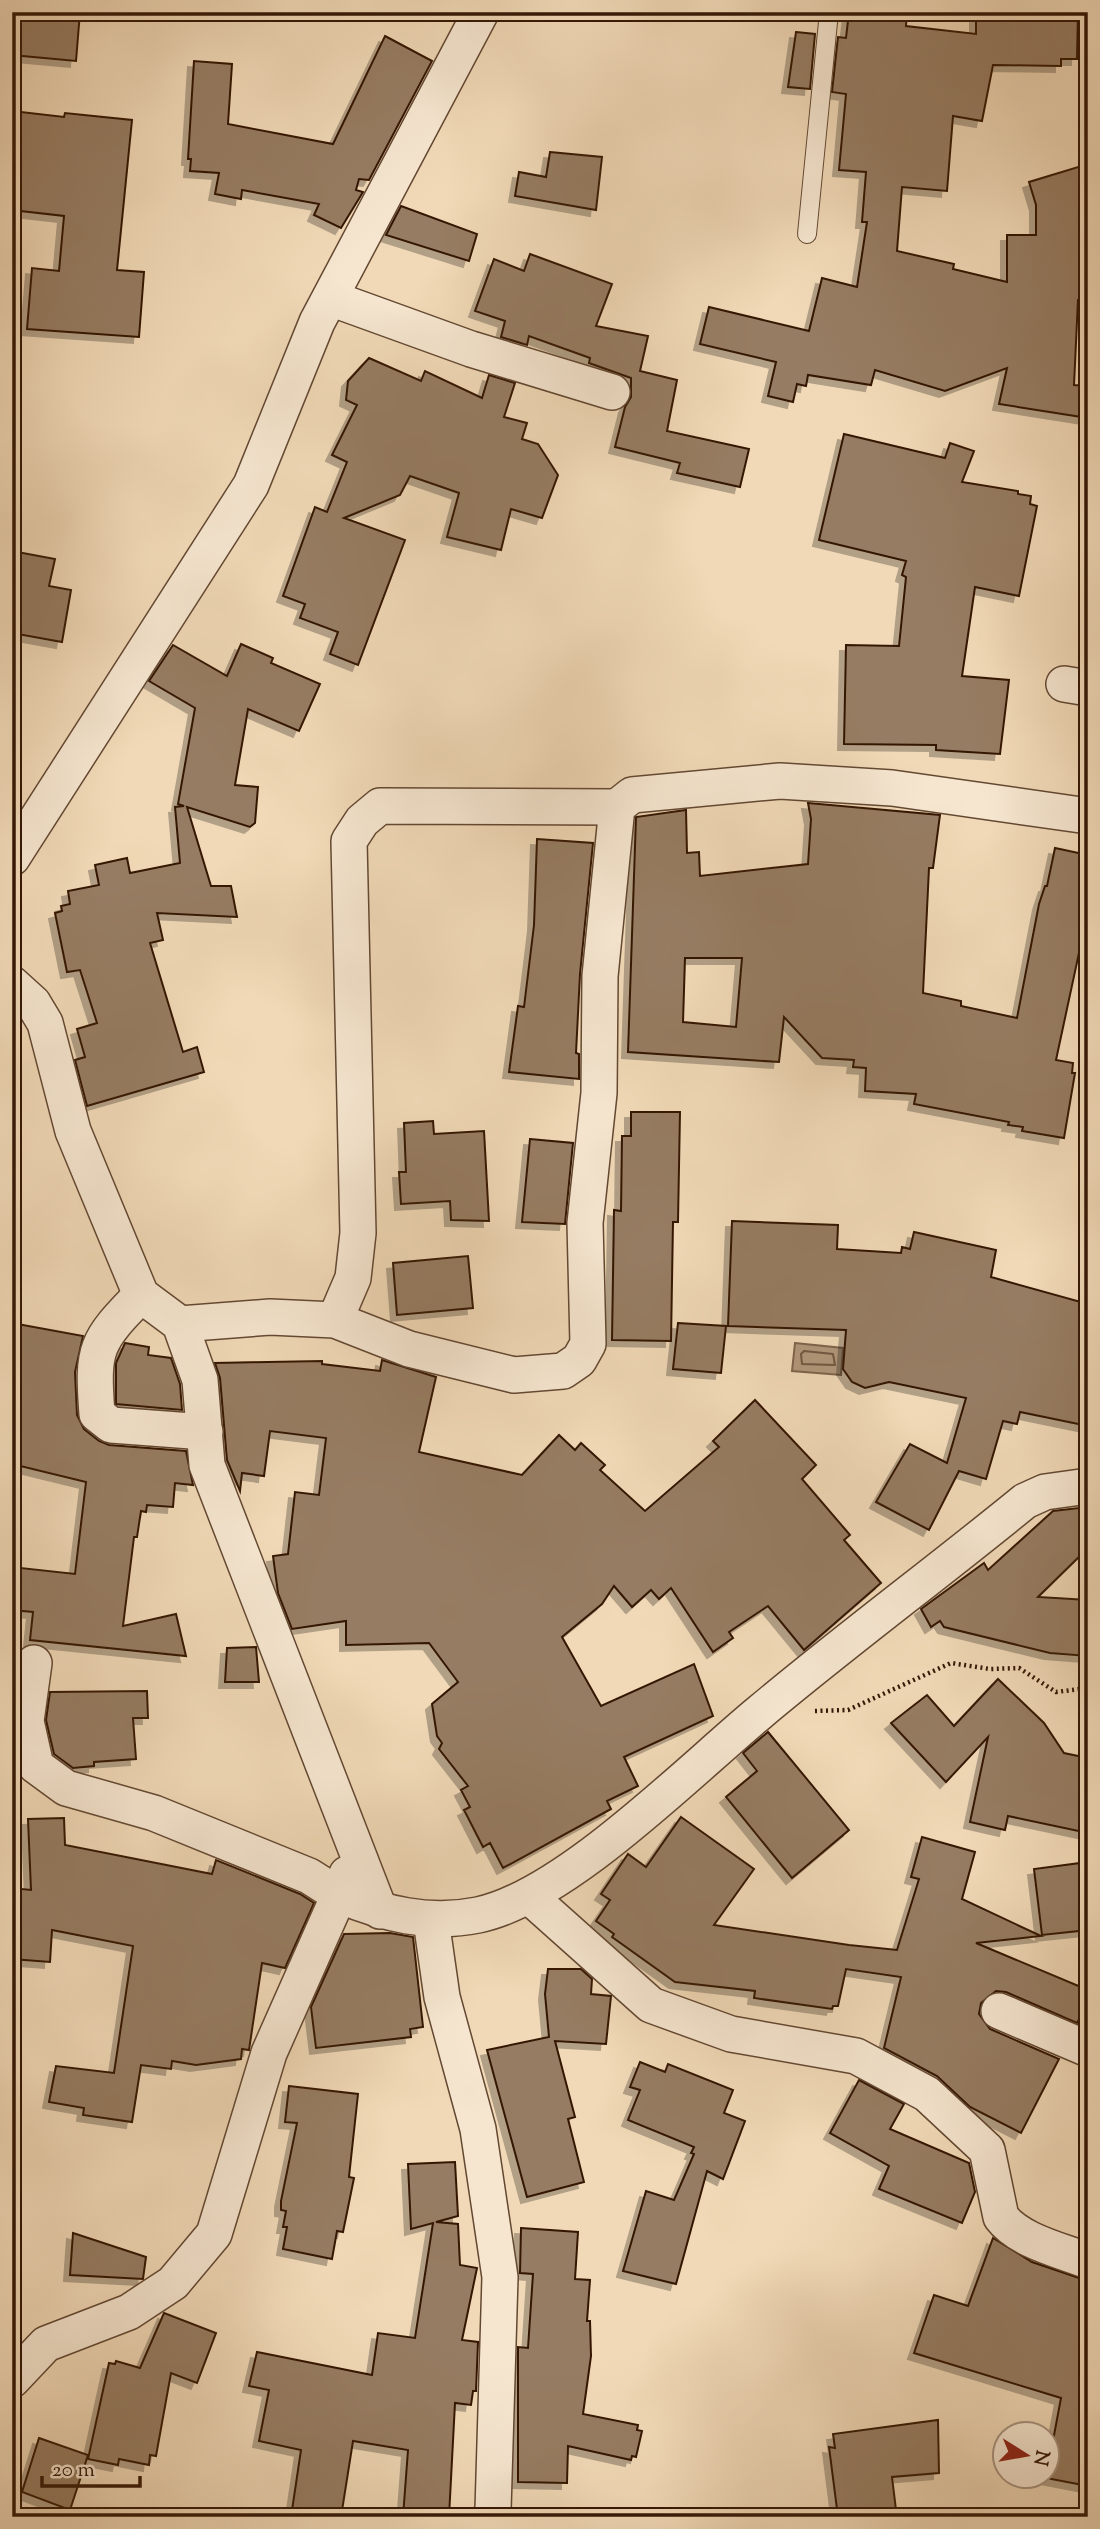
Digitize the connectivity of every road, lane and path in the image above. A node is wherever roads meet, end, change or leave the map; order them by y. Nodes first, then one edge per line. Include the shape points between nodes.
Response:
1 (481, 12) edge
2 (829, 12) edge
3 (807, 234) dead end
4 (330, 298) junction
5 (612, 392) dead end
6 (617, 807) junction
7 (1088, 816) edge
8 (12, 858) edge
9 (12, 984) edge
10 (141, 1295) junction
11 (335, 1320) junction
12 (180, 1324) junction
13 (205, 1432) junction
14 (1088, 1486) edge
15 (34, 1663) dead end
16 (1088, 1688) edge
17 (761, 1711) junction
18 (356, 1847) junction
19 (339, 1895) junction
20 (530, 1896) junction
21 (380, 1911) junction
22 (431, 1920) junction
23 (999, 2011) dead end
24 (1088, 2049) edge
25 (1088, 2261) edge
26 (12, 2380) edge
27 (490, 2517) edge

1 - 4 street
2 - 3 lane
4 - 5 street via 471,349
4 - 8 street via 251,485
6 - 7 street via 632,795 780,780 891,789
6 - 11 street via 380,807 362,821 349,841 358,1233 353,1278
6 - 11 street via 600,976 599,1093 585,1223 588,1344 579,1360 564,1371 514,1375 409,1349
9 - 10 street via 33,1003 45,1023 73,1131
10 - 12 street
10 - 13 street via 98,1344 97,1414 111,1425
11 - 12 street via 270,1317
12 - 13 street via 200,1380
13 - 18 street via 207,1465
14 - 17 street via 1045,1492 1025,1501
15 - 19 street via 26,1721 36,1766 66,1788 154,1813 309,1875
16 - 17 path via 1056,1692 1019,1668 990,1670 951,1663 848,1710
17 - 20 street via 606,1843
18 - 19 street
18 - 21 street
19 - 21 street
19 - 26 street via 269,2053 214,2234 173,2283 129,2312 47,2344
20 - 22 street via 479,1915
20 - 25 street via 651,2006 732,2034 856,2056 927,2094 987,2150 1006,2224
21 - 22 street
22 - 27 street via 442,1997 478,2129 500,2277
23 - 24 street

